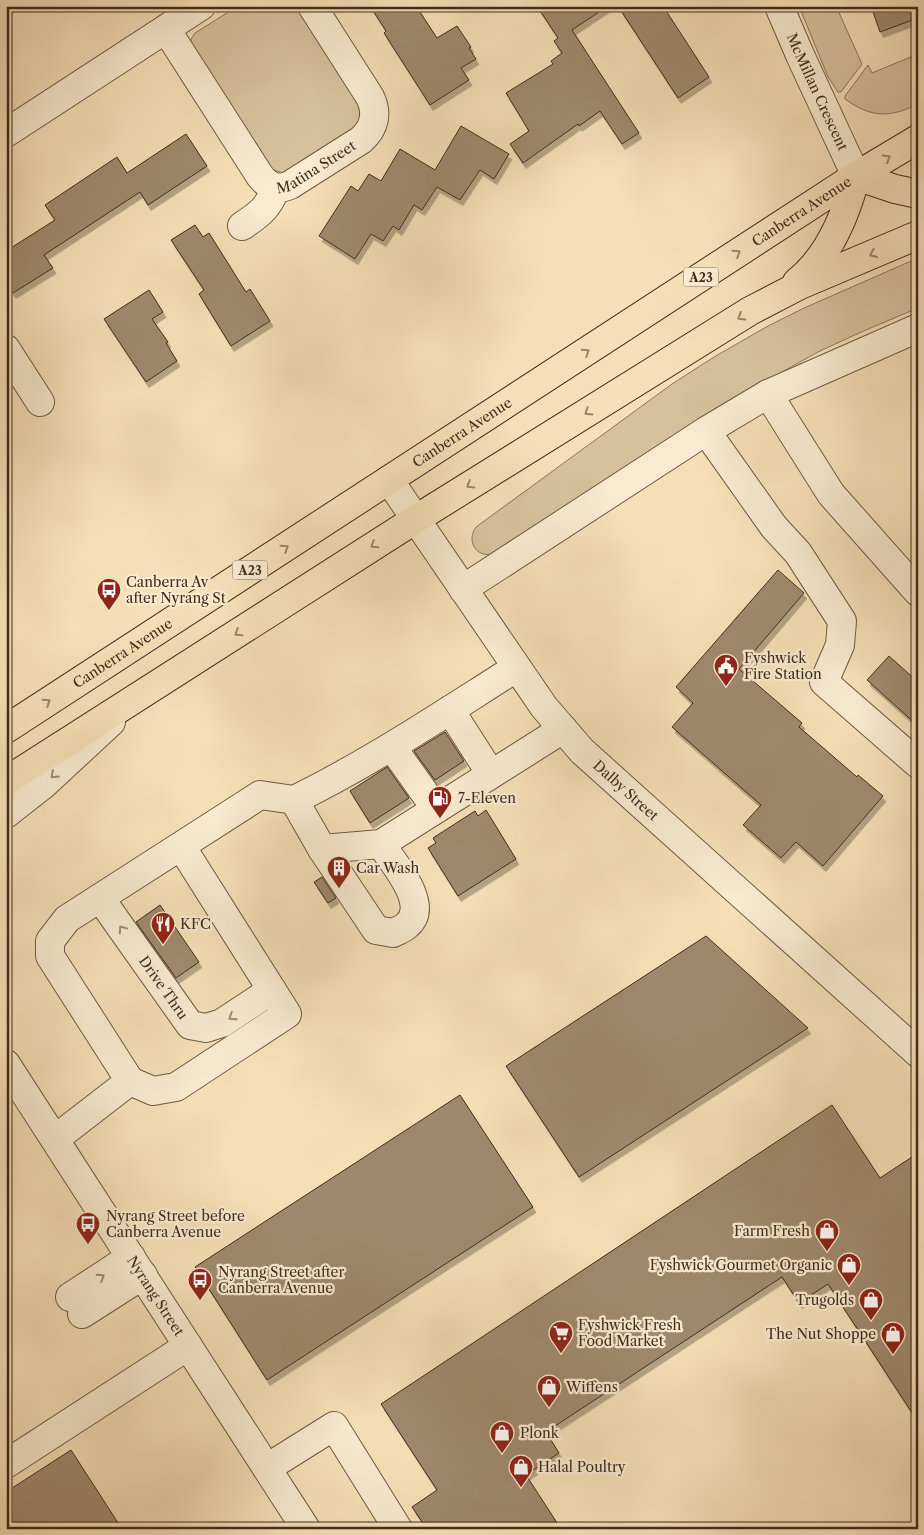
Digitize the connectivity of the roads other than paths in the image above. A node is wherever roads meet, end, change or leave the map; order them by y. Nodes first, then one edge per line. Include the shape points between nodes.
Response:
1 (201, 6) edge
2 (312, 6) edge
3 (779, 6) edge
4 (166, 30) junction
5 (6, 133) edge
6 (918, 139) edge
7 (856, 176) junction
8 (276, 188) junction
9 (918, 194) edge
10 (242, 226) dead end
11 (918, 235) edge
12 (784, 293) junction
13 (918, 328) edge
14 (6, 349) edge
15 (768, 394) junction
16 (40, 402) dead end
17 (706, 431) junction
18 (389, 480) junction
19 (416, 519) junction
20 (463, 589) junction
21 (918, 592) edge
22 (516, 668) junction
23 (142, 694) junction
24 (450, 710) junction
25 (6, 729) edge
26 (563, 729) junction
27 (392, 747) junction
28 (918, 764) edge
29 (491, 774) junction
30 (6, 781) edge
31 (294, 800) junction
32 (436, 809) junction
33 (6, 814) edge
34 (381, 844) junction
35 (181, 846) junction
36 (322, 849) junction
37 (100, 898) junction
38 (272, 990) junction
39 (918, 1053) edge
40 (6, 1064) edge
41 (130, 1081) junction
42 (55, 1139) junction
43 (137, 1266) junction
44 (76, 1305) dead end
45 (188, 1346) junction
46 (6, 1464) edge
47 (267, 1468) junction
48 (306, 1529) edge
49 (398, 1529) edge

1 - 4 street
2 - 8 street, Matina Street via 370,97 375,116 369,132 361,140 290,185
3 - 7 street, McMillan Crescent
4 - 5 street
4 - 8 street, Matina Street via 260,176
7 -> 6 highway, Canberra Avenue / A23
7 - 9 highway
7 - 12 highway via 845,210 825,251 808,273
18 -> 7 highway, Canberra Avenue / A23
8 - 10 street via 264,210
11 -> 12 highway
12 -> 19 highway
13 - 15 street
14 - 16 street
15 - 17 street
15 - 21 street via 831,494
17 - 20 street
17 - 28 street via 774,527 798,553 842,621 840,645 824,682
18 - 19 street, Dalby Street
25 -> 18 highway, Canberra Avenue / A23
19 - 20 street, Dalby Street
19 -> 23 highway
20 - 22 street, Dalby Street
22 - 24 street
22 - 26 street, Dalby Street
23 - 30 highway
23 -> 33 street via 42,786
24 - 27 street
24 - 29 street
26 - 29 street
26 - 39 street, Dalby Street via 582,751
27 - 31 street
27 - 32 street
29 - 32 street
31 - 35 street via 260,795
31 - 36 street
32 - 34 street
34 - 36 street
34 - 36 street via 412,892 415,912 408,925 393,933 376,930
35 - 37 street
35 - 38 street
38 -> 37 street, Drive Thru via 222,1023 206,1028 190,1025
37 - 41 street via 67,919 50,940 50,956
38 - 41 street via 288,1014 176,1087 154,1090
40 - 42 street, Nyrang Street
41 - 42 street
42 - 43 street, Nyrang Street
43 - 44 street
43 - 45 street, Nyrang Street
45 - 46 street
45 - 47 street, Nyrang Street
47 - 48 street, Nyrang Street
47 - 49 street via 334,1426

